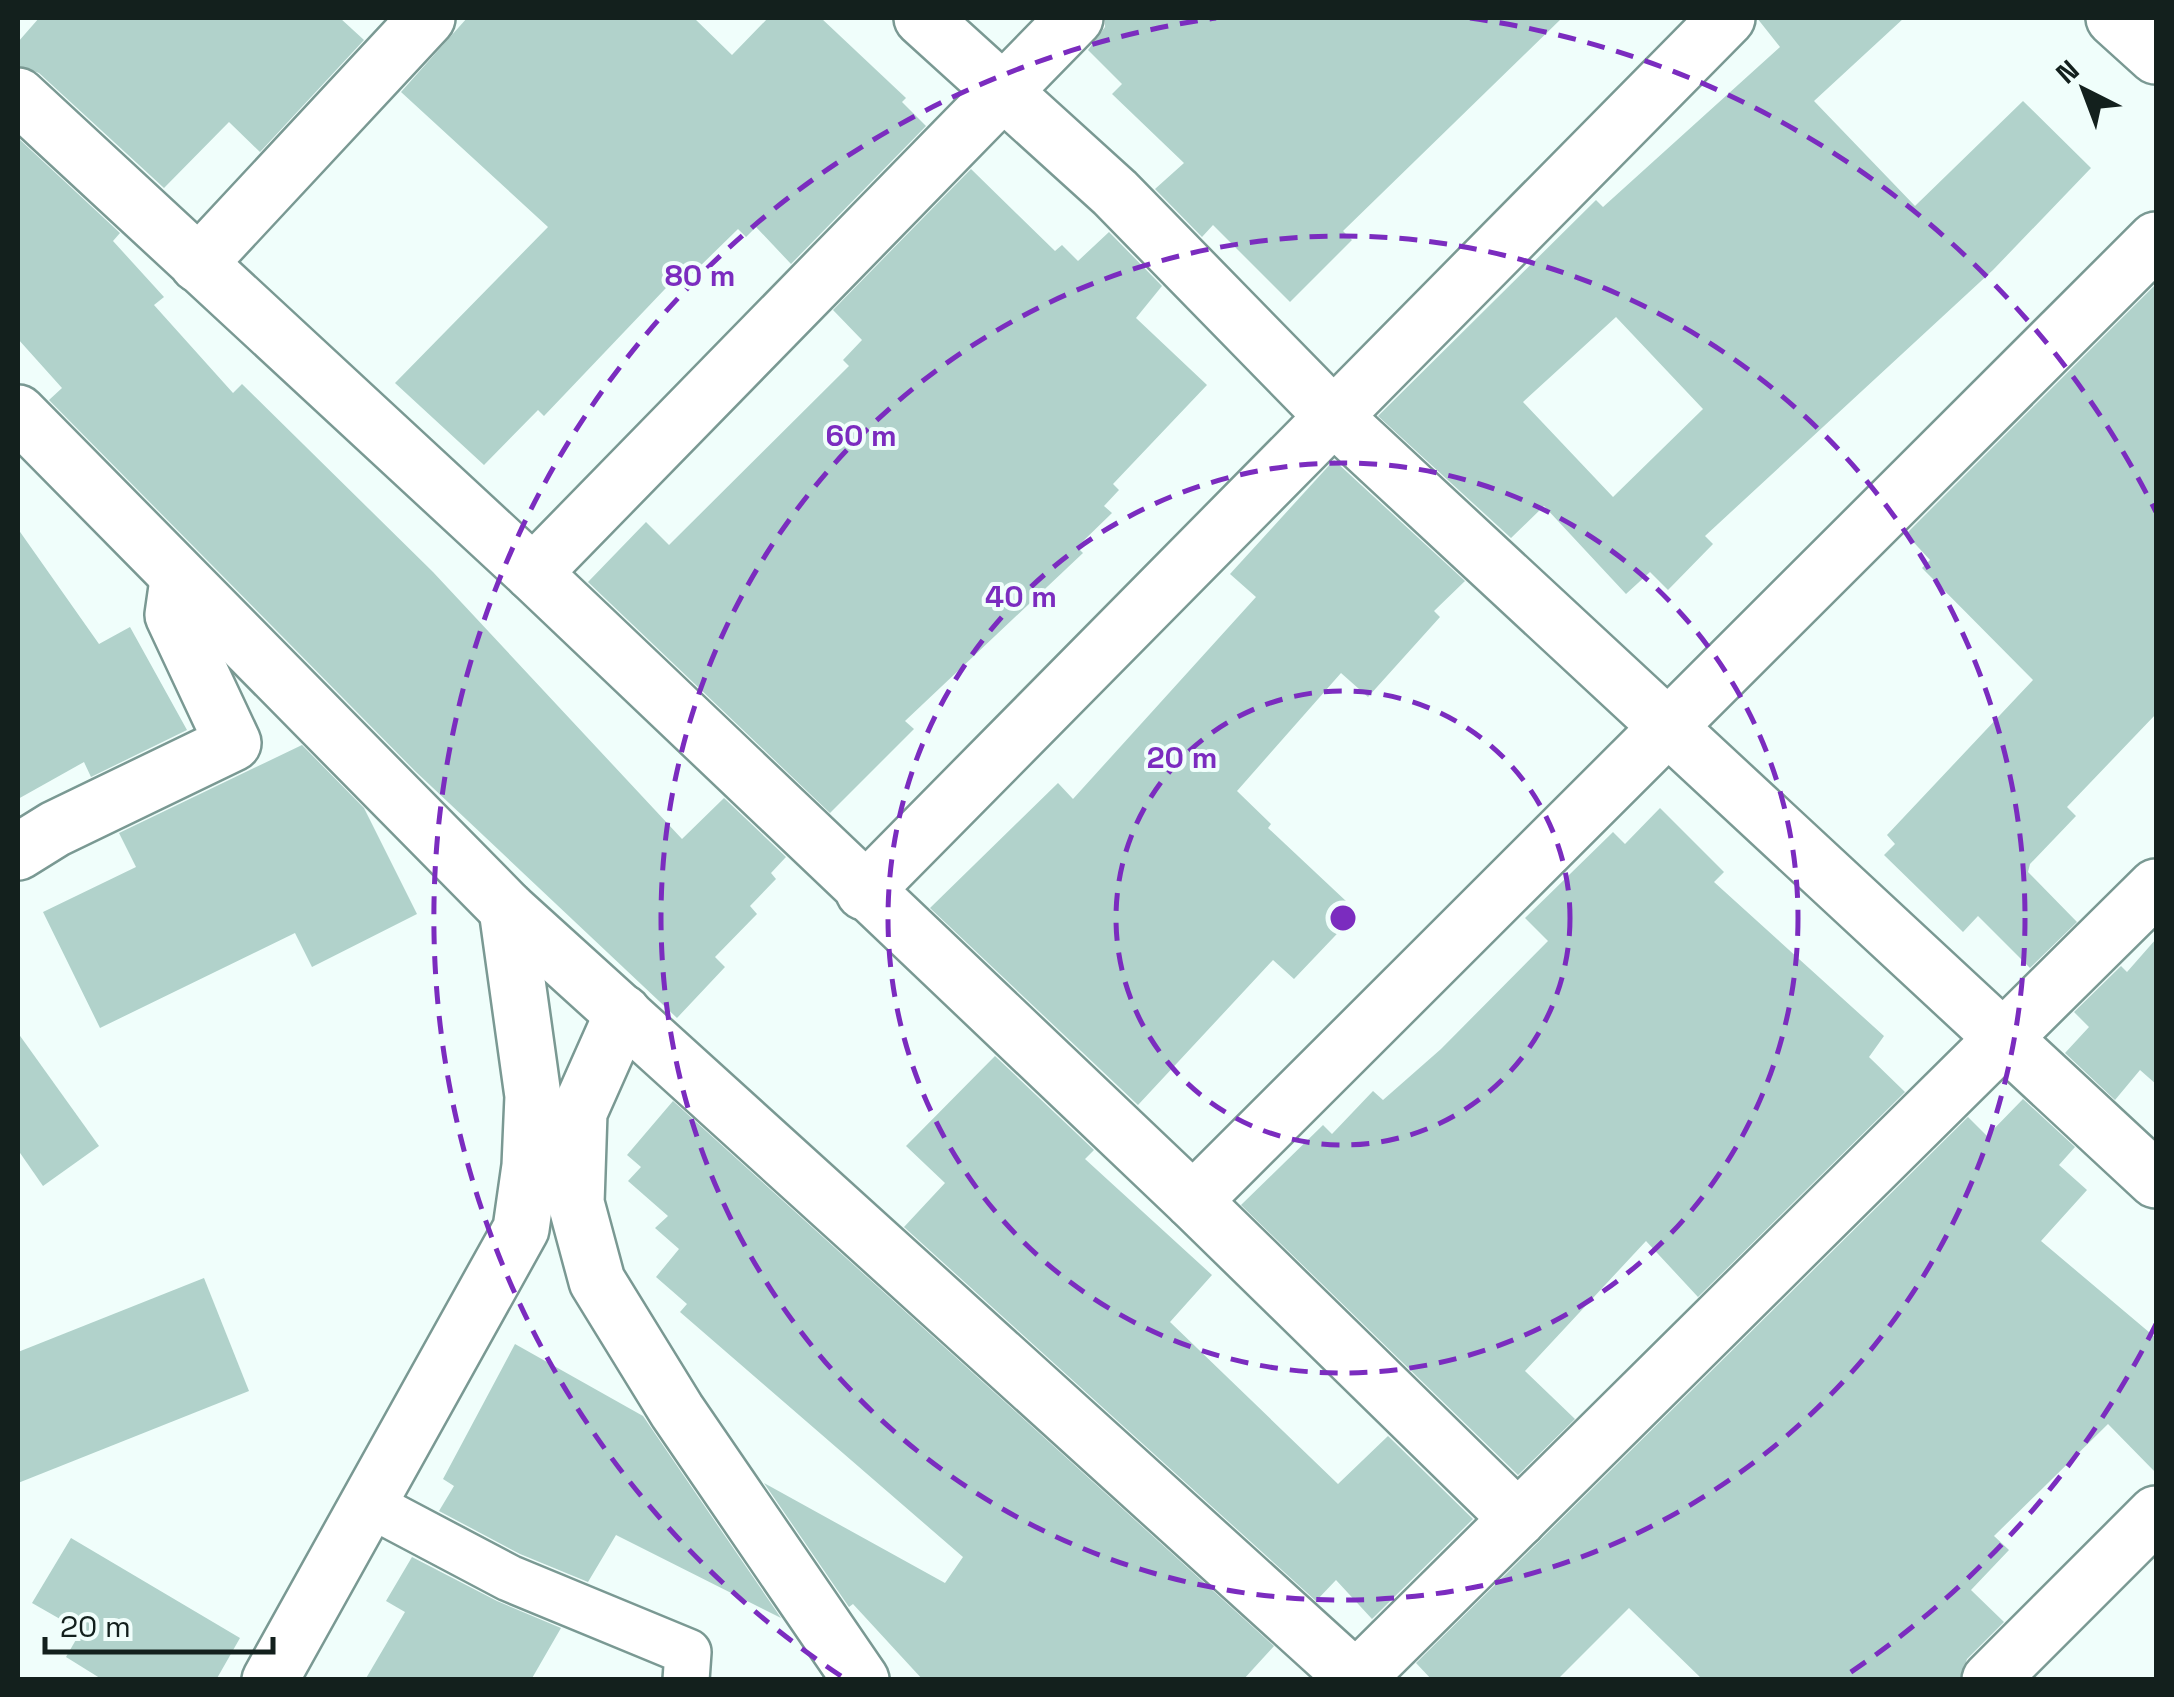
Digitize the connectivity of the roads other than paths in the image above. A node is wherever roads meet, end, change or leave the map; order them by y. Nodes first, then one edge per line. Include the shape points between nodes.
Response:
1 (427, 18) edge
2 (922, 18) edge
3 (1075, 18) edge
4 (1727, 18) edge
5 (2114, 18) edge
6 (2156, 56) edge
7 (1002, 90) junction
8 (18, 96) edge
9 (2156, 240) edge
10 (198, 264) junction
11 (18, 413) edge
12 (1334, 417) junction
13 (533, 573) junction
14 (178, 580) junction
15 (1667, 726) junction
16 (18, 852) edge
17 (2156, 887) edge
18 (864, 892) junction
19 (507, 909) junction
20 (623, 1013) junction
21 (2003, 1040) junction
22 (2156, 1180) edge
23 (1193, 1201) junction
24 (367, 1503) junction
25 (2156, 1514) edge
26 (1518, 1519) junction
27 (1356, 1679) edge
28 (270, 1680) edge
29 (686, 1680) edge
30 (861, 1680) edge
31 (1990, 1680) edge

1 - 10 street
2 - 7 street
3 - 7 street
4 - 12 street
5 - 6 street
7 - 12 street via 1115,193
7 - 13 street
8 - 10 street
9 - 15 street
10 - 13 street
11 - 14 street
12 - 15 street
12 - 18 street
13 - 18 street
14 - 16 street via 174,615 234,743
14 - 19 street
15 - 21 street
15 - 23 street
17 - 21 street
18 - 23 street
19 - 20 street
19 - 24 street via 533,1096 521,1229
20 - 27 street
20 - 30 street via 579,1112 576,1203 597,1281 676,1411
21 - 22 street
21 - 26 street
23 - 26 street
24 - 28 street
24 - 29 lane via 509,1578 688,1652
25 - 31 street
26 - 27 street

